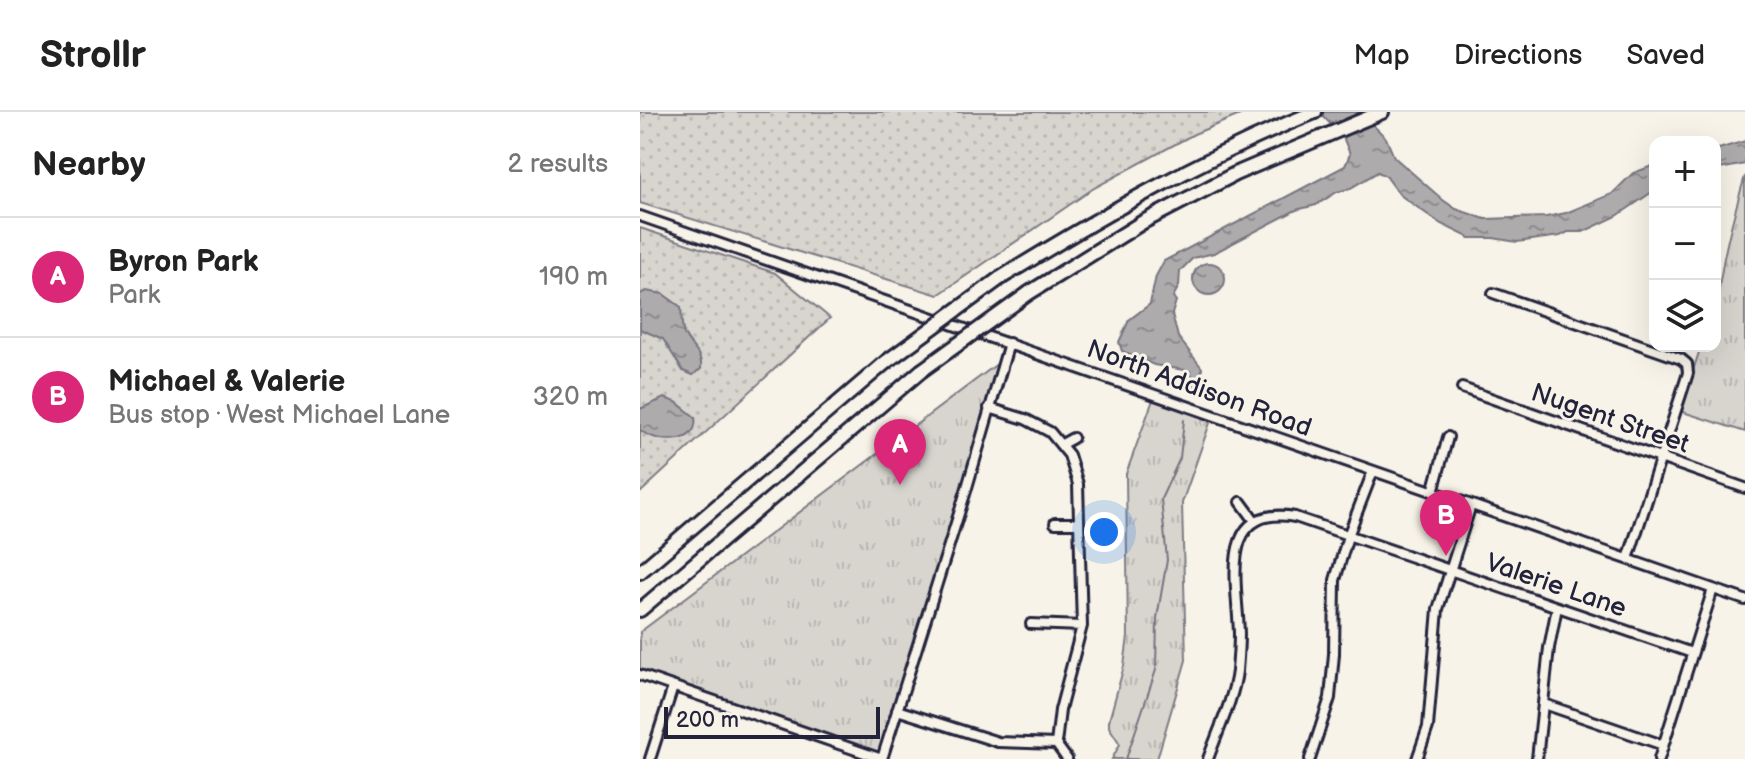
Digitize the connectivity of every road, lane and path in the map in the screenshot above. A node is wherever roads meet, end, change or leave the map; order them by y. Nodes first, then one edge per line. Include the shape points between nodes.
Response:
1 (1315, 112) edge
2 (1382, 112) edge
3 (640, 216) edge
4 (1493, 293) dead end
5 (1009, 343) junction
6 (1462, 388) dead end
7 (989, 408) junction
8 (1448, 437) dead end
9 (1073, 438) dead end
10 (1062, 444) junction
11 (1660, 458) junction
12 (1373, 471) junction
13 (1745, 488) edge
14 (1433, 492) junction
15 (1241, 502) dead end
16 (1471, 505) junction
17 (1255, 521) junction
18 (1055, 523) dead end
19 (1079, 523) junction
20 (1348, 536) junction
21 (1628, 559) junction
22 (1450, 570) junction
23 (640, 572) edge
24 (1713, 589) junction
25 (1745, 600) edge
26 (1557, 607) junction
27 (640, 610) edge
28 (1031, 624) dead end
29 (1082, 626) junction
30 (1692, 653) junction
31 (640, 675) edge
32 (673, 687) junction
33 (1544, 704) junction
34 (897, 710) junction
35 (1056, 744) junction
36 (1663, 745) junction
37 (650, 759) edge
38 (882, 759) edge
39 (1067, 759) edge
40 (1208, 759) edge
41 (1310, 759) edge
42 (1417, 759) edge
43 (1537, 759) edge
44 (1659, 759) edge

1 - 23 highway, bridge via 1154,187 999,279 886,362
2 - 27 highway, bridge via 1235,174 1143,222 1029,293 921,371
3 - 5 street, North Addison Road
4 - 11 street via 1687,364
5 - 7 street
5 - 12 street, North Addison Road
6 - 11 street, Nugent Street
7 - 10 street via 1039,425
7 - 34 street
8 - 14 street
9 - 10 street
10 - 19 street via 1078,484
11 - 13 street, Nugent Street
11 - 21 street
12 - 14 street, North Addison Road
12 - 20 street
14 - 16 street, North Addison Road
15 - 17 street
16 - 21 street, North Addison Road
16 - 22 street
17 - 20 street, Valerie Lane via 1271,515 1295,517
17 - 40 street via 1235,555 1237,675
18 - 19 street
19 - 29 street
20 - 22 street, Valerie Lane
20 - 41 street via 1334,594 1330,698
21 - 24 street, North Addison Road
22 - 26 street, Valerie Lane
22 - 42 street via 1438,609 1428,727
24 - 25 street, North Addison Road
24 - 30 street
26 - 30 street, Valerie Lane
26 - 33 street
28 - 29 street
29 - 35 street
30 - 36 street
31 - 32 street
32 - 37 street
32 - 38 street
33 - 36 street
33 - 43 street
34 - 35 street via 998,742
34 - 38 street
35 - 39 street
36 - 44 street

